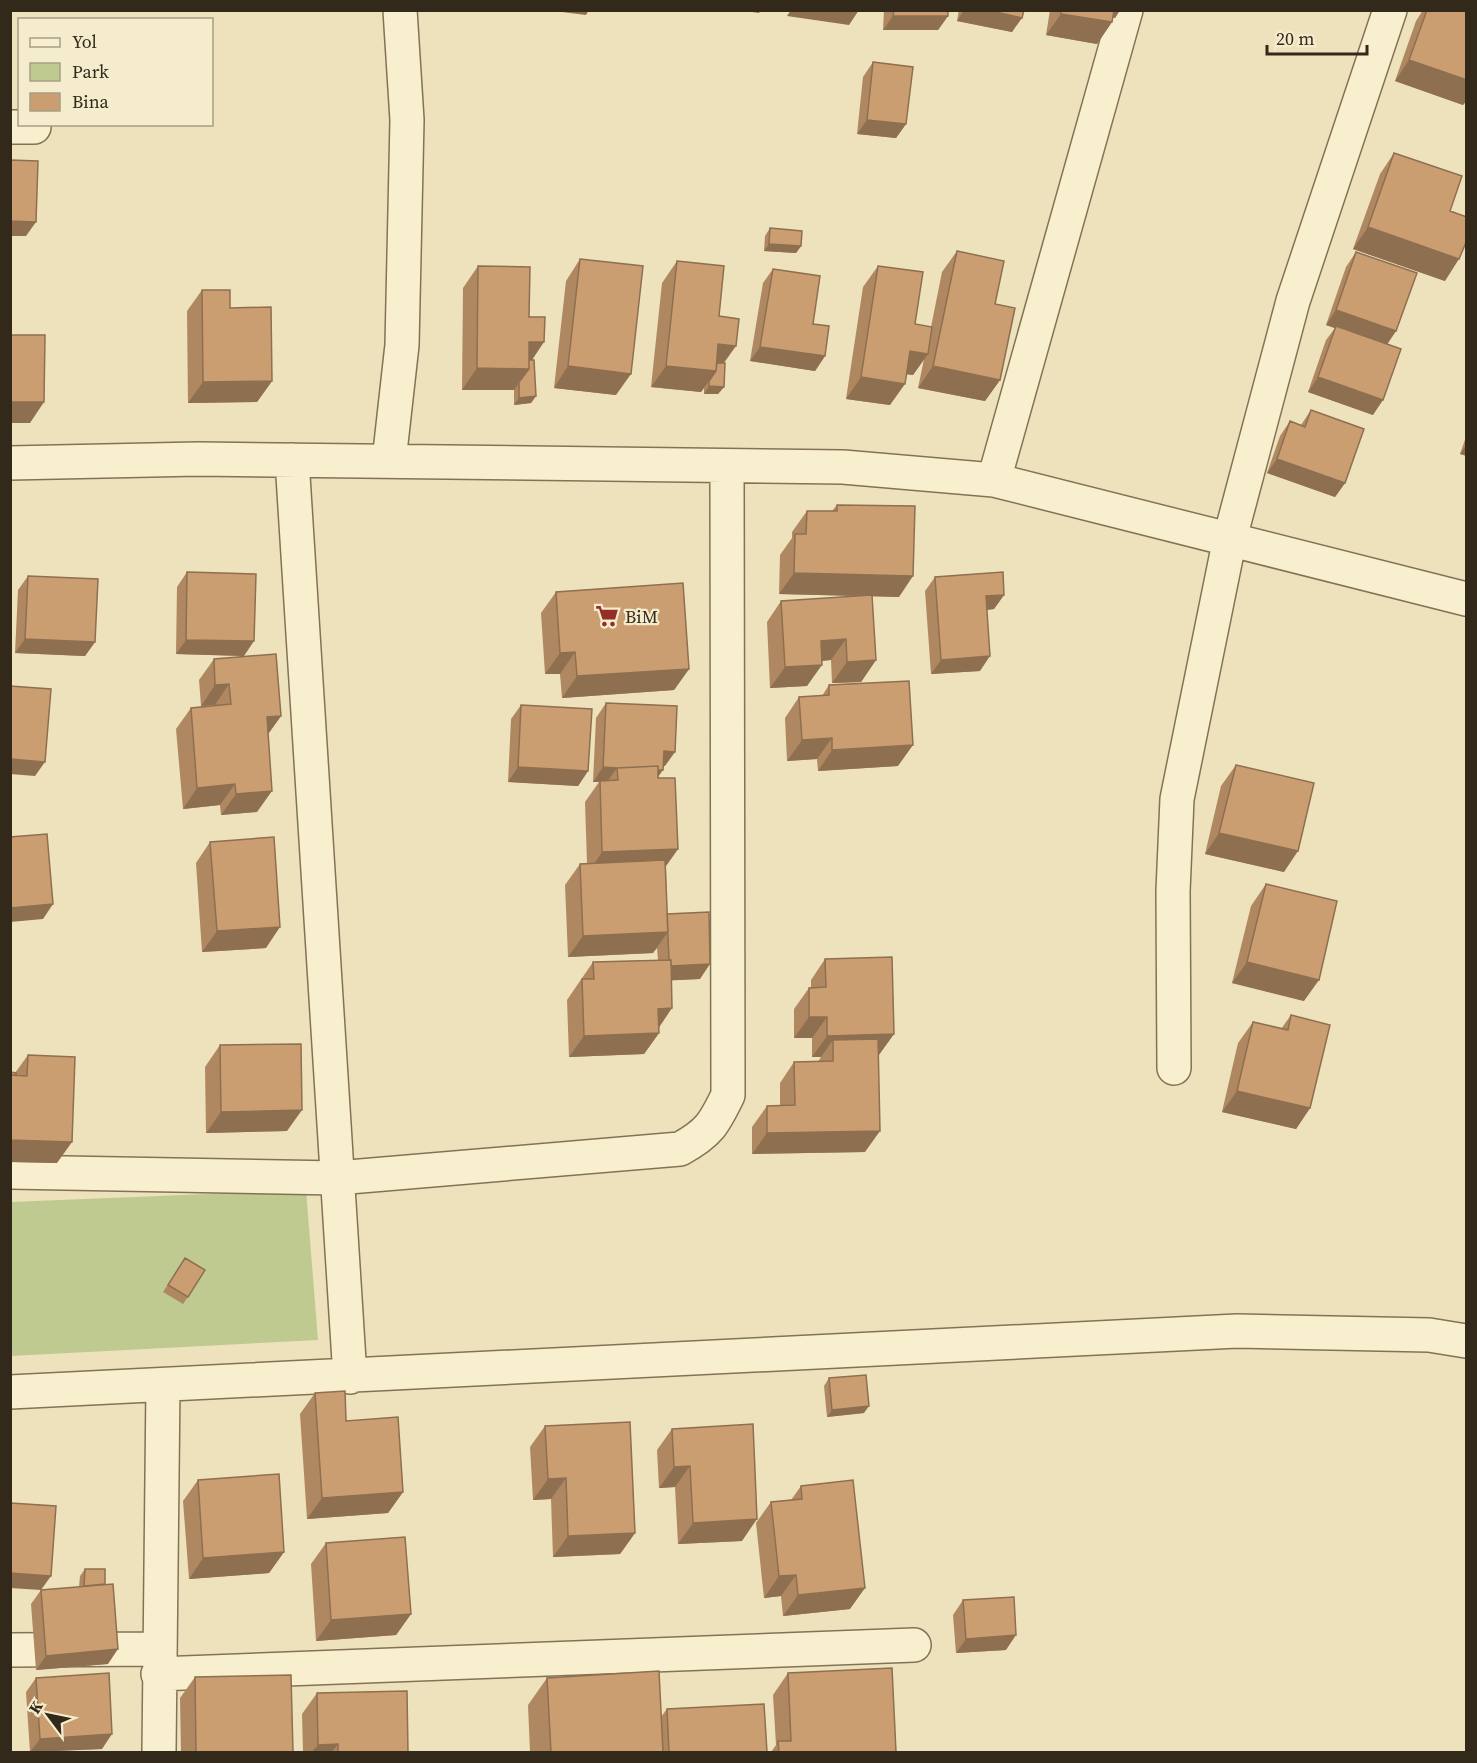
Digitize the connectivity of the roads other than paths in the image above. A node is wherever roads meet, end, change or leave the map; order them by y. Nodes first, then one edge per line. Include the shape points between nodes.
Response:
1 (400, 10) edge
2 (1126, 10) edge
3 (1390, 10) edge
4 (292, 460) junction
5 (389, 461) junction
6 (10, 463) edge
7 (727, 466) junction
8 (994, 480) junction
9 (1230, 538) junction
10 (1467, 599) edge
11 (1174, 1068) dead end
12 (10, 1172) edge
13 (337, 1178) junction
14 (1467, 1341) edge
15 (350, 1377) junction
16 (163, 1385) junction
17 (10, 1392) edge
18 (914, 1645) dead end
19 (10, 1650) edge
20 (158, 1661) junction
21 (159, 1752) edge

1 - 5 street via 407,120 402,345
2 - 8 street
3 - 9 street via 1293,301
4 - 5 street
4 - 6 street
4 - 13 street
5 - 7 street
7 - 8 street via 843,467
7 - 13 street via 728,1095 717,1117 703,1137 681,1149
8 - 9 street
9 - 10 street
9 - 11 street via 1177,799
12 - 13 street
13 - 15 street
14 - 15 street via 1430,1335 1237,1331
15 - 16 street
16 - 17 street
16 - 20 street
18 - 20 street
19 - 20 street
20 - 21 street

